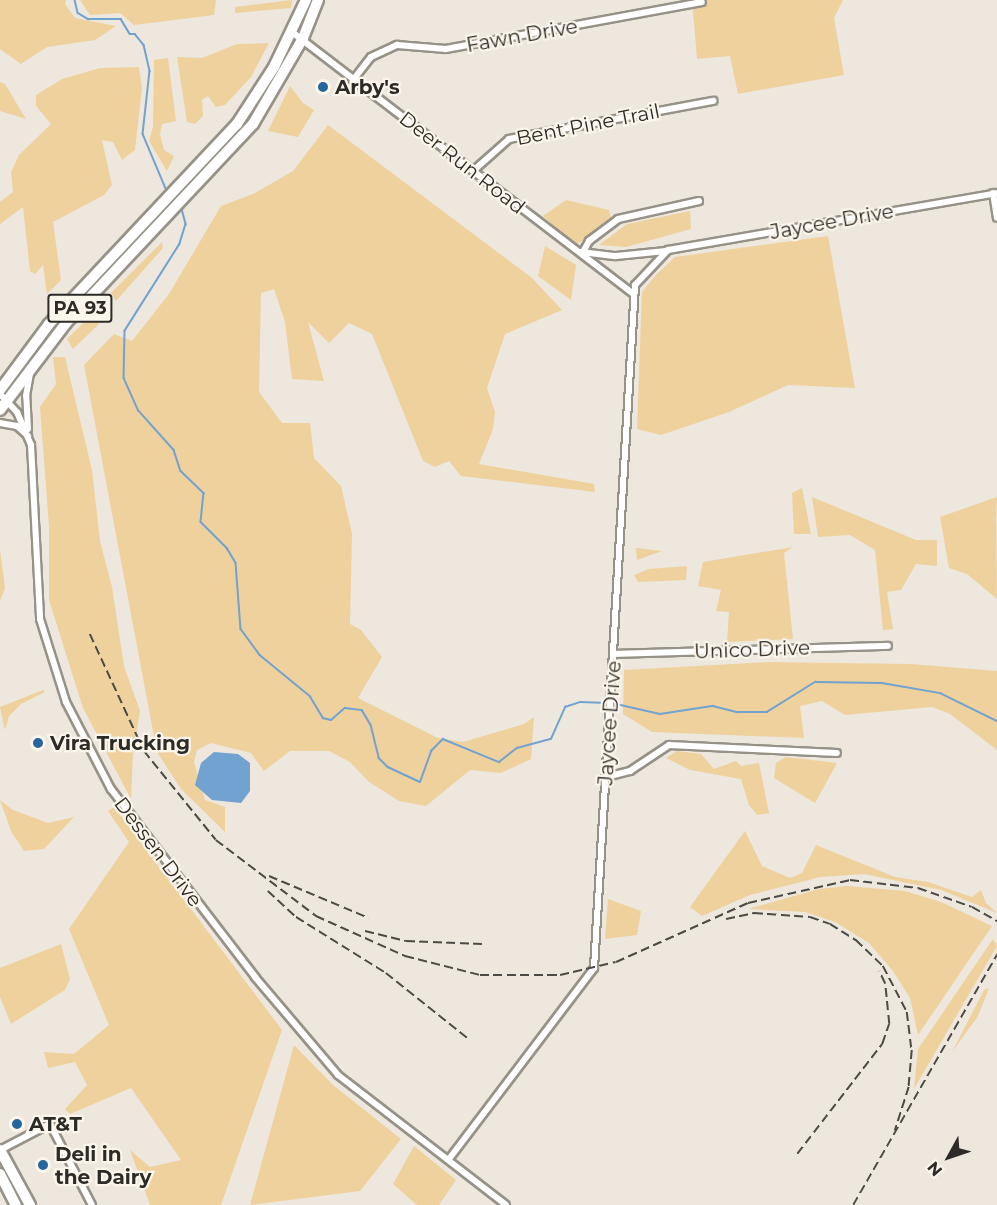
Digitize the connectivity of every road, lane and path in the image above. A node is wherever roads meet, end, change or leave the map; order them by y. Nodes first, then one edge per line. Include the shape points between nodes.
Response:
1 (306, 0) edge
2 (318, 0) edge
3 (702, 2) dead end
4 (291, 32) junction
5 (303, 38) junction
6 (353, 80) junction
7 (713, 100) dead end
8 (473, 171) junction
9 (995, 193) edge
10 (699, 201) dead end
11 (997, 218) edge
12 (668, 250) junction
13 (574, 251) junction
14 (583, 252) junction
15 (632, 293) junction
16 (37, 358) junction
17 (2, 395) edge
18 (0, 410) edge
19 (0, 423) edge
20 (30, 438) junction
21 (888, 646) dead end
22 (615, 654) junction
23 (837, 753) dead end
24 (606, 777) junction
25 (0, 1150) edge
26 (449, 1159) junction
27 (1, 1176) edge
28 (16, 1205) edge
29 (30, 1205) edge
30 (92, 1205) edge
31 (506, 1205) edge

1 - 4 highway, PA 93
2 - 5 highway, PA 93
3 - 6 street, Fawn Drive via 446,49 397,45 371,57
4 - 5 street, Deer Run Road
4 - 17 highway, PA 93 via 274,67 237,124 49,324
5 - 6 street, Deer Run Road
5 - 16 highway, PA 93 via 253,124
6 - 8 street, Deer Run Road
7 - 8 street, Bent Pine Trail via 509,139
8 - 13 street, Deer Run Road
9 - 11 street
9 - 12 street, Jaycee Drive
10 - 14 street via 618,219 589,241
12 - 14 street, Jaycee Drive via 616,256
12 - 15 street via 644,273
13 - 14 street, Jaycee Drive
13 - 15 street, Deer Run Road
15 - 22 street, Jaycee Drive
16 - 17 highway, PA 93
16 - 20 street via 26,396
17 - 18 highway, PA 93
17 - 20 street, Dessen Drive
19 - 20 street via 16,426
20 - 26 street, Dessen Drive via 35,468 40,619 66,702 111,789 248,968 338,1075
21 - 22 street, Unico Drive
22 - 24 street, Jaycee Drive
23 - 24 street via 669,745 630,771
24 - 26 street, Jaycee Drive via 594,968
25 - 29 highway
25 - 30 street via 50,1124
26 - 31 street, Dessen Drive
27 - 28 highway

